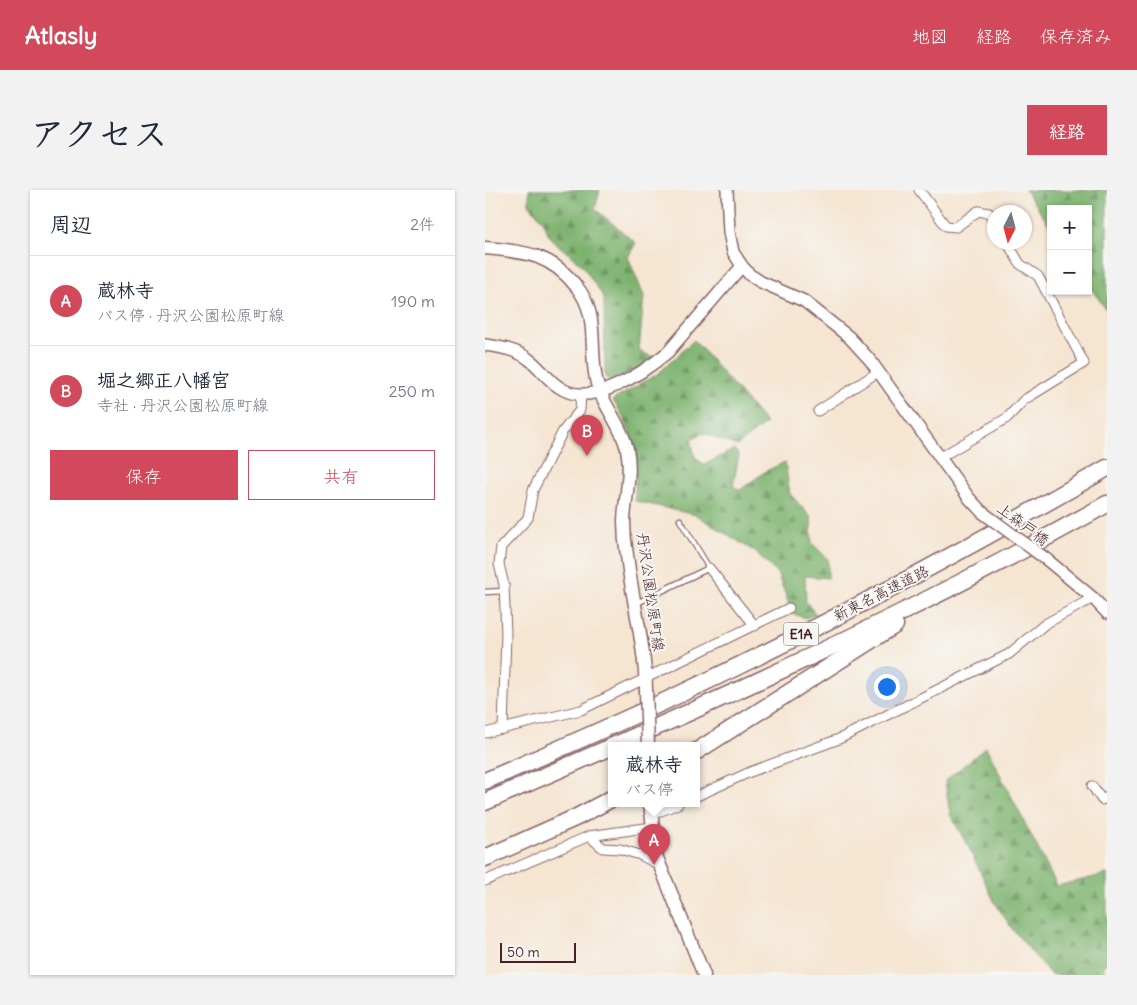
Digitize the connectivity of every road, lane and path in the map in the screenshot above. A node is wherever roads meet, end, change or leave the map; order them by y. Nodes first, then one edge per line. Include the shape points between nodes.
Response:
1 (727, 190) edge
2 (919, 190) edge
3 (987, 213) edge
4 (485, 248) edge
5 (1012, 250) edge
6 (742, 266) junction
7 (485, 345) edge
8 (878, 372) junction
9 (604, 391) junction
10 (581, 394) junction
11 (818, 411) dead end
12 (939, 458) junction
13 (1107, 468) edge
14 (1107, 504) edge
15 (681, 520) dead end
16 (709, 568) junction
17 (962, 583) junction
18 (504, 591) junction
19 (485, 592) edge
20 (1093, 598) junction
21 (635, 604) junction
22 (789, 608) dead end
23 (1107, 613) edge
24 (755, 626) junction
25 (646, 684) junction
26 (503, 729) junction
27 (485, 733) edge
28 (623, 742) edge
29 (648, 742) edge
30 (608, 749) edge
31 (700, 749) edge
32 (485, 781) edge
33 (1092, 786) dead end
34 (700, 795) edge
35 (1107, 797) edge
36 (608, 801) edge
37 (485, 802) edge
38 (671, 807) edge
39 (651, 815) edge
40 (589, 836) junction
41 (485, 858) edge
42 (659, 865) junction
43 (485, 881) edge
44 (704, 975) edge

1 - 6 street via 730,239 733,252
2 - 3 street via 946,226 956,227 978,211
4 - 9 main road, 丹沢公園松原町線 via 528,253 549,261 576,286 591,313 595,373
5 - 12 street via 1020,264 1037,276 1084,363 1024,400 1007,418
6 - 8 street, 上森戸橋 via 761,282 804,301 849,337
6 - 9 street via 668,352
7 - 10 street via 503,347 530,359 561,389
8 - 11 street
8 - 12 street, 上森戸橋
9 - 10 street
9 - 21 main road, 丹沢公園松原町線 via 629,461 624,521
10 - 18 street via 580,410 563,431 533,490 528,518 501,547 499,564
12 - 20 street, 上森戸橋, bridge via 983,512
13 - 32 highway, 新東名高速道路 / E1A via 944,561 831,619 699,685
14 - 17 highway, 新東名高速道路 / E1A
15 - 16 lane
16 - 21 lane
16 - 24 street
17 - 28 highway, 新東名高速道路 / E1A
17 - 31 highway
18 - 19 lane
18 - 26 street
20 - 23 street, 上森戸橋
20 - 34 street via 1045,624 1009,654 857,730
21 - 25 main road, 丹沢公園松原町線
22 - 24 street
24 - 25 street
25 - 26 street via 581,710
25 - 29 main road, 丹沢公園松原町線, bridge
26 - 27 street
30 - 37 highway, 新東名高速道路 / E1A
33 - 35 street via 1102,800
36 - 41 highway
38 - 39 street
39 - 40 street
39 - 42 main road
40 - 42 street via 603,848 633,853
40 - 43 street
42 - 44 main road

